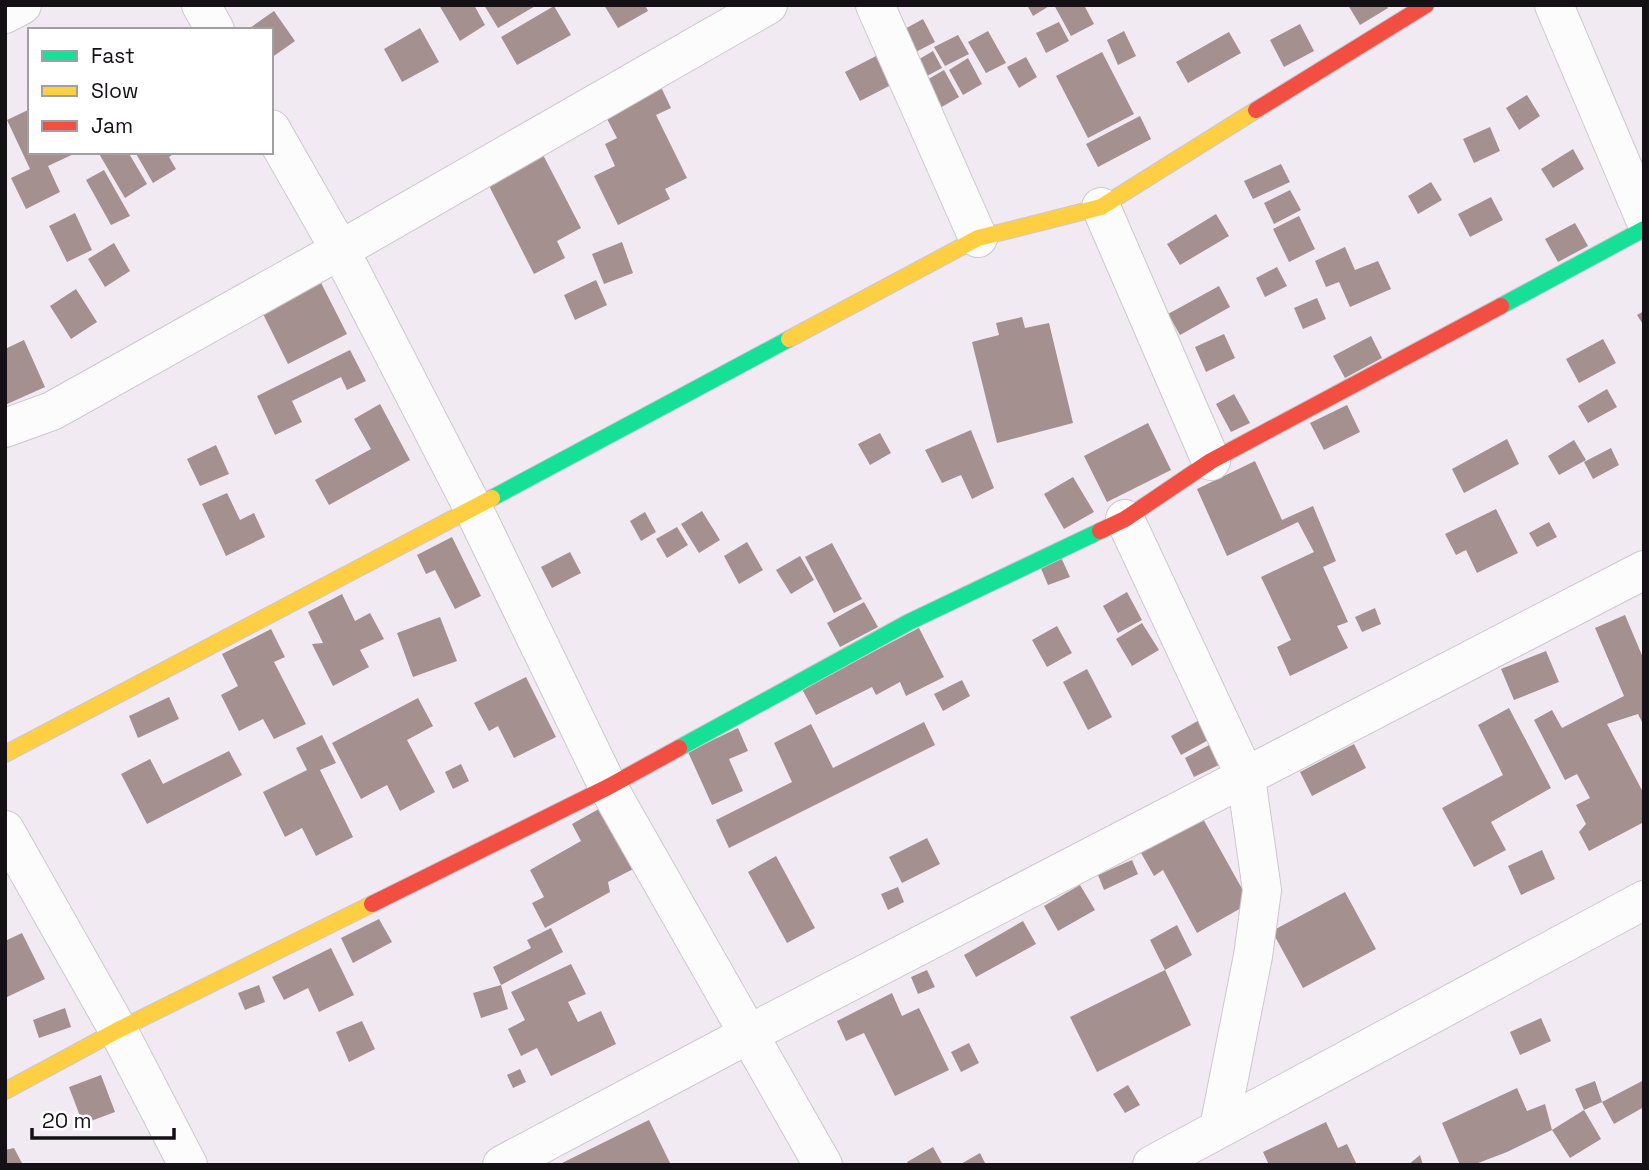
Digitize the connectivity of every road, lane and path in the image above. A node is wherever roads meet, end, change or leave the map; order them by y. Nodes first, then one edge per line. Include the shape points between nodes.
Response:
1 (22, 5) edge
2 (201, 5) edge
3 (768, 5) edge
4 (875, 5) edge
5 (1426, 5) edge
6 (1554, 5) edge
7 (5, 14) edge
8 (214, 28) edge
9 (273, 133) edge
10 (1101, 207) junction
11 (1644, 217) edge
12 (1644, 229) edge
13 (978, 238) junction
14 (340, 250) junction
15 (5, 428) edge
16 (1211, 461) junction
17 (473, 508) junction
18 (1125, 519) junction
19 (1644, 570) edge
20 (5, 754) edge
21 (1246, 778) junction
22 (608, 787) junction
23 (5, 830) edge
24 (1644, 900) edge
25 (118, 1030) junction
26 (749, 1034) junction
27 (5, 1091) edge
28 (1219, 1128) junction
29 (188, 1165) edge
30 (502, 1165) edge
31 (823, 1165) edge
32 (1152, 1165) edge

1 - 7 street
2 - 8 street
3 - 14 street
4 - 13 street
5 - 10 street
6 - 11 street
9 - 14 street
10 - 13 street
10 - 16 street
12 - 16 street
13 - 17 street
14 - 15 street via 52,411
14 - 17 street
16 - 18 street
17 - 20 street
17 - 22 street
18 - 21 street
18 - 22 street via 909,622
19 - 21 street
21 - 26 street
21 - 28 street via 1262,890
22 - 25 street
22 - 26 street
23 - 25 street
24 - 28 street
25 - 27 street
25 - 29 street
26 - 30 street
26 - 31 street
28 - 32 street

